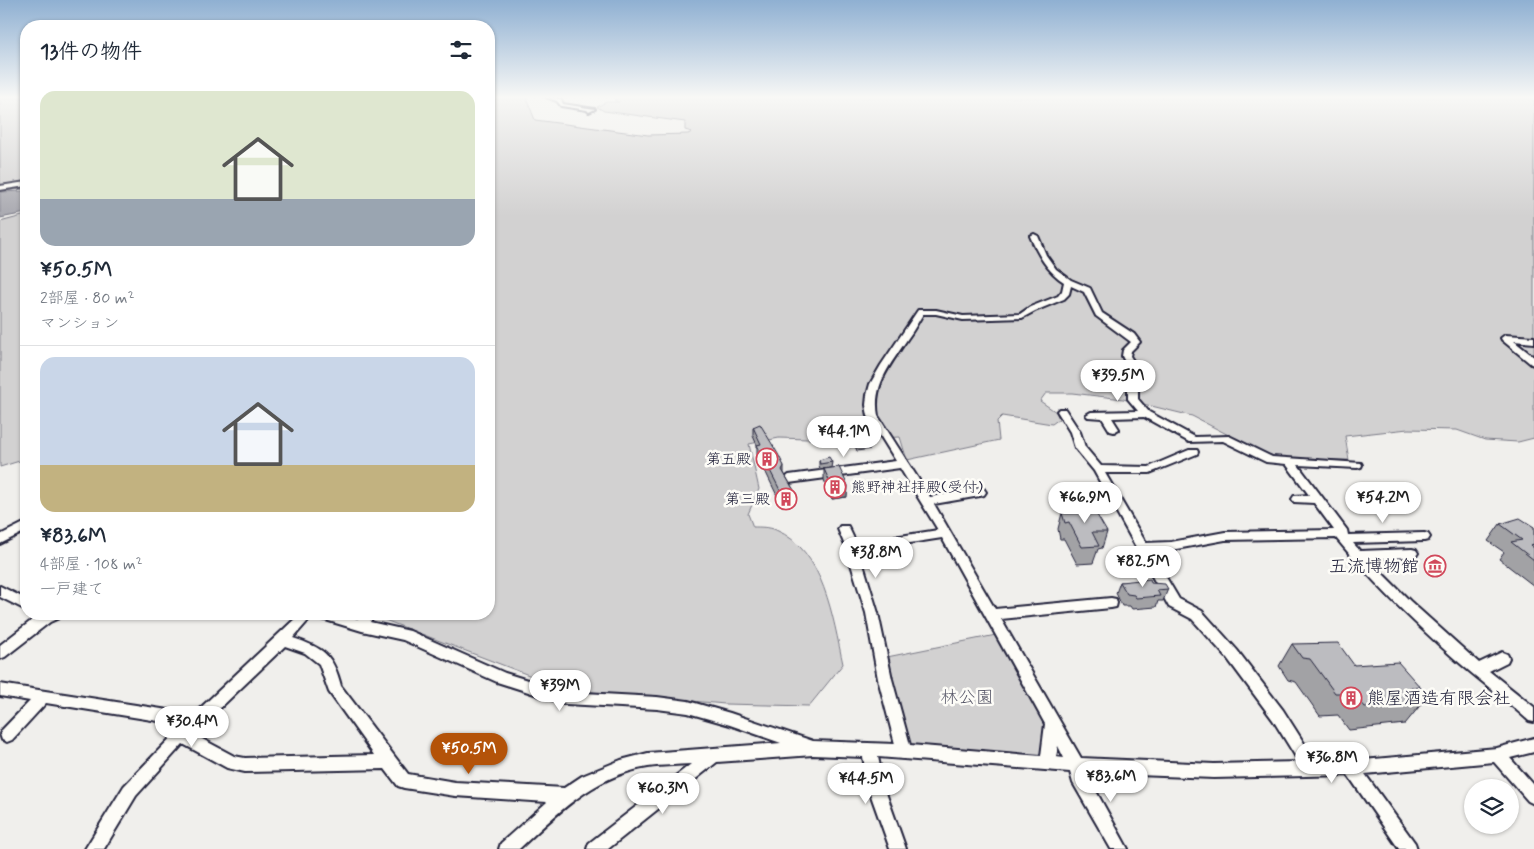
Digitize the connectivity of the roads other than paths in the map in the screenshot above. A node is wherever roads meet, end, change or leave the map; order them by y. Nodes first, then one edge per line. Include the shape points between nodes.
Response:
1 (20, 185) edge
2 (0, 188) edge
3 (1034, 236) dead end
4 (1067, 283) junction
5 (1534, 340) edge
6 (1534, 362) edge
7 (1062, 411) dead end
8 (1146, 414) junction
9 (1090, 415) dead end
10 (1105, 415) junction
11 (1114, 429) dead end
12 (1193, 452) dead end
13 (1290, 462) junction
14 (902, 464) junction
15 (1357, 465) dead end
16 (1098, 469) junction
17 (789, 479) edge
18 (980, 492) dead end
19 (1298, 499) dead end
20 (1317, 499) junction
21 (928, 501) junction
22 (20, 529) edge
23 (844, 529) dead end
24 (944, 533) junction
25 (1341, 536) junction
26 (1424, 536) dead end
27 (0, 540) edge
28 (852, 548) junction
29 (1143, 548) junction
30 (1412, 553) dead end
31 (1357, 555) junction
32 (0, 591) edge
33 (20, 602) edge
34 (1112, 603) dead end
35 (991, 615) junction
36 (43, 620) edge
37 (302, 620) edge
38 (363, 620) edge
39 (284, 640) junction
40 (0, 653) edge
41 (1502, 658) dead end
42 (1478, 670) junction
43 (0, 690) edge
44 (43, 697) junction
45 (1534, 716) edge
46 (197, 722) junction
47 (1053, 723) junction
48 (7, 735) dead end
49 (182, 736) junction
50 (1534, 745) edge
51 (813, 748) junction
52 (869, 750) junction
53 (904, 751) junction
54 (1497, 755) junction
55 (713, 756) junction
56 (388, 762) junction
57 (1048, 764) junction
58 (1077, 766) junction
59 (1352, 768) junction
60 (1312, 770) junction
61 (566, 796) junction
62 (1534, 796) edge
63 (93, 849) edge
64 (507, 849) edge
65 (594, 849) edge
66 (898, 849) edge
67 (1120, 849) edge
68 (1409, 849) edge

1 - 2 street
3 - 4 street via 1040,253
4 - 8 street via 1086,290 1099,314 1136,342 1127,350 1126,356 1133,368 1133,399
4 - 14 street via 1064,295 1028,310 1022,316 963,318 921,312 882,368 870,407
5 - 6 street via 1505,338
7 - 16 street via 1075,432 1080,448
8 - 10 street
8 - 13 street via 1193,440 1225,438 1270,460
9 - 10 street
10 - 11 street
12 - 16 street via 1150,470
13 - 15 street
13 - 20 street
14 - 17 street
14 - 21 street
16 - 29 street
18 - 21 street
19 - 20 street
20 - 25 street via 1343,534
21 - 24 street
22 - 27 street
23 - 28 street
24 - 28 street
24 - 35 street
25 - 26 street
25 - 29 street via 1225,536
25 - 31 street
28 - 53 street via 872,613
29 - 60 street via 1174,603 1197,615 1232,654 1278,715
30 - 31 street
31 - 42 street via 1404,604
32 - 33 street
34 - 35 street
35 - 47 street
36 - 40 street
37 - 39 street
38 - 51 street via 502,678 566,698 688,707
39 - 46 street
39 - 56 street via 310,649 324,660 334,688
41 - 42 street
42 - 45 street
43 - 44 street
44 - 46 street
44 - 48 street
46 - 49 street
47 - 57 street
47 - 58 street
49 - 56 street via 232,763 245,765
49 - 63 street via 129,793
50 - 54 street
51 - 52 street
51 - 55 street
52 - 53 street
52 - 66 street via 877,790
53 - 57 street
54 - 59 street
54 - 62 street
55 - 61 street via 648,760 620,766
55 - 65 street
56 - 61 street via 404,781 454,789
57 - 58 street
58 - 60 street via 1214,771
58 - 67 street via 1079,778
59 - 60 street
59 - 68 street
61 - 64 street

